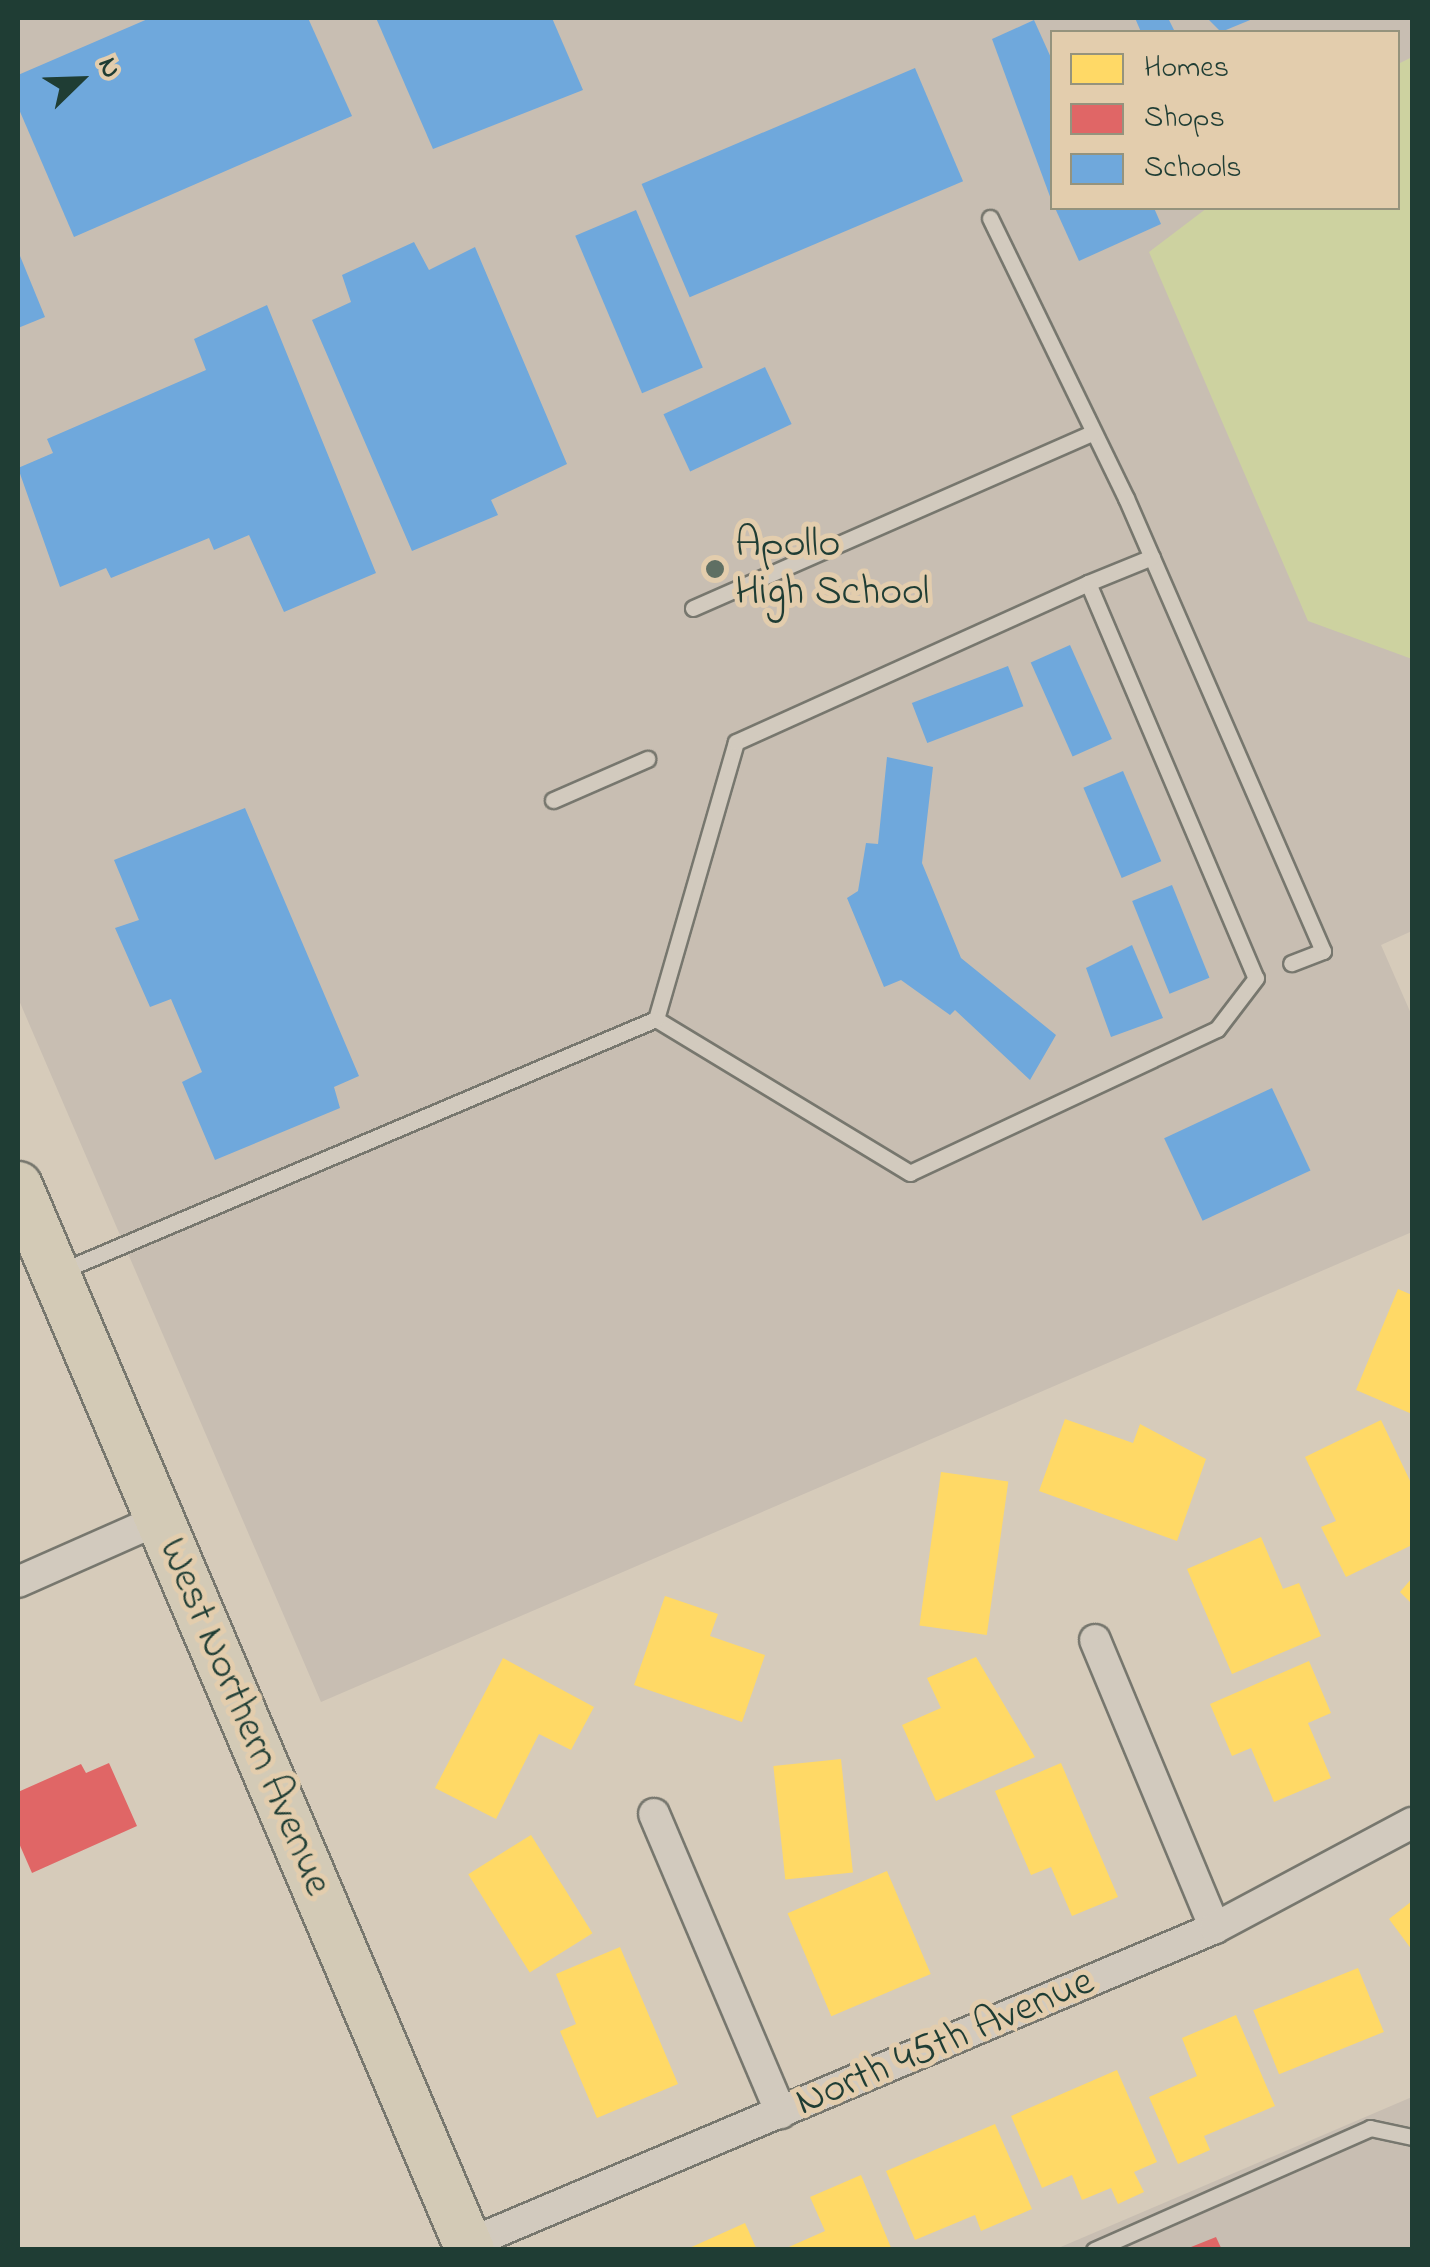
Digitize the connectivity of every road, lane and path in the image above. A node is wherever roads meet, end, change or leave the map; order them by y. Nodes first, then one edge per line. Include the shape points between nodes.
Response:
1 (990, 218) dead end
2 (1093, 432) junction
3 (1152, 557) junction
4 (1088, 584) junction
5 (693, 608) dead end
6 (647, 759) dead end
7 (553, 800) dead end
8 (1291, 964) dead end
9 (656, 1020) junction
10 (18, 1186) edge
11 (55, 1274) junction
12 (160, 1519) junction
13 (18, 1582) edge
14 (1095, 1640) dead end
15 (654, 1814) dead end
16 (1412, 1823) edge
17 (1215, 1928) junction
18 (781, 2113) junction
19 (1412, 2137) edge
20 (469, 2247) edge
21 (1094, 2250) edge

1 - 2 lane
2 - 3 lane
2 - 5 lane
3 - 4 lane
3 - 8 lane via 1323,951
4 - 9 lane via 736,742
4 - 9 lane via 1256,978 1217,1029 910,1172
6 - 7 lane
9 - 11 lane
10 - 11 main road, West Northern Avenue
11 - 12 main road, West Northern Avenue
12 - 13 street
12 - 20 main road, West Northern Avenue
14 - 17 street
15 - 18 street
16 - 17 street, North 45th Avenue
17 - 18 street, North 45th Avenue
18 - 20 street, North 45th Avenue
19 - 21 lane via 1370,2128

